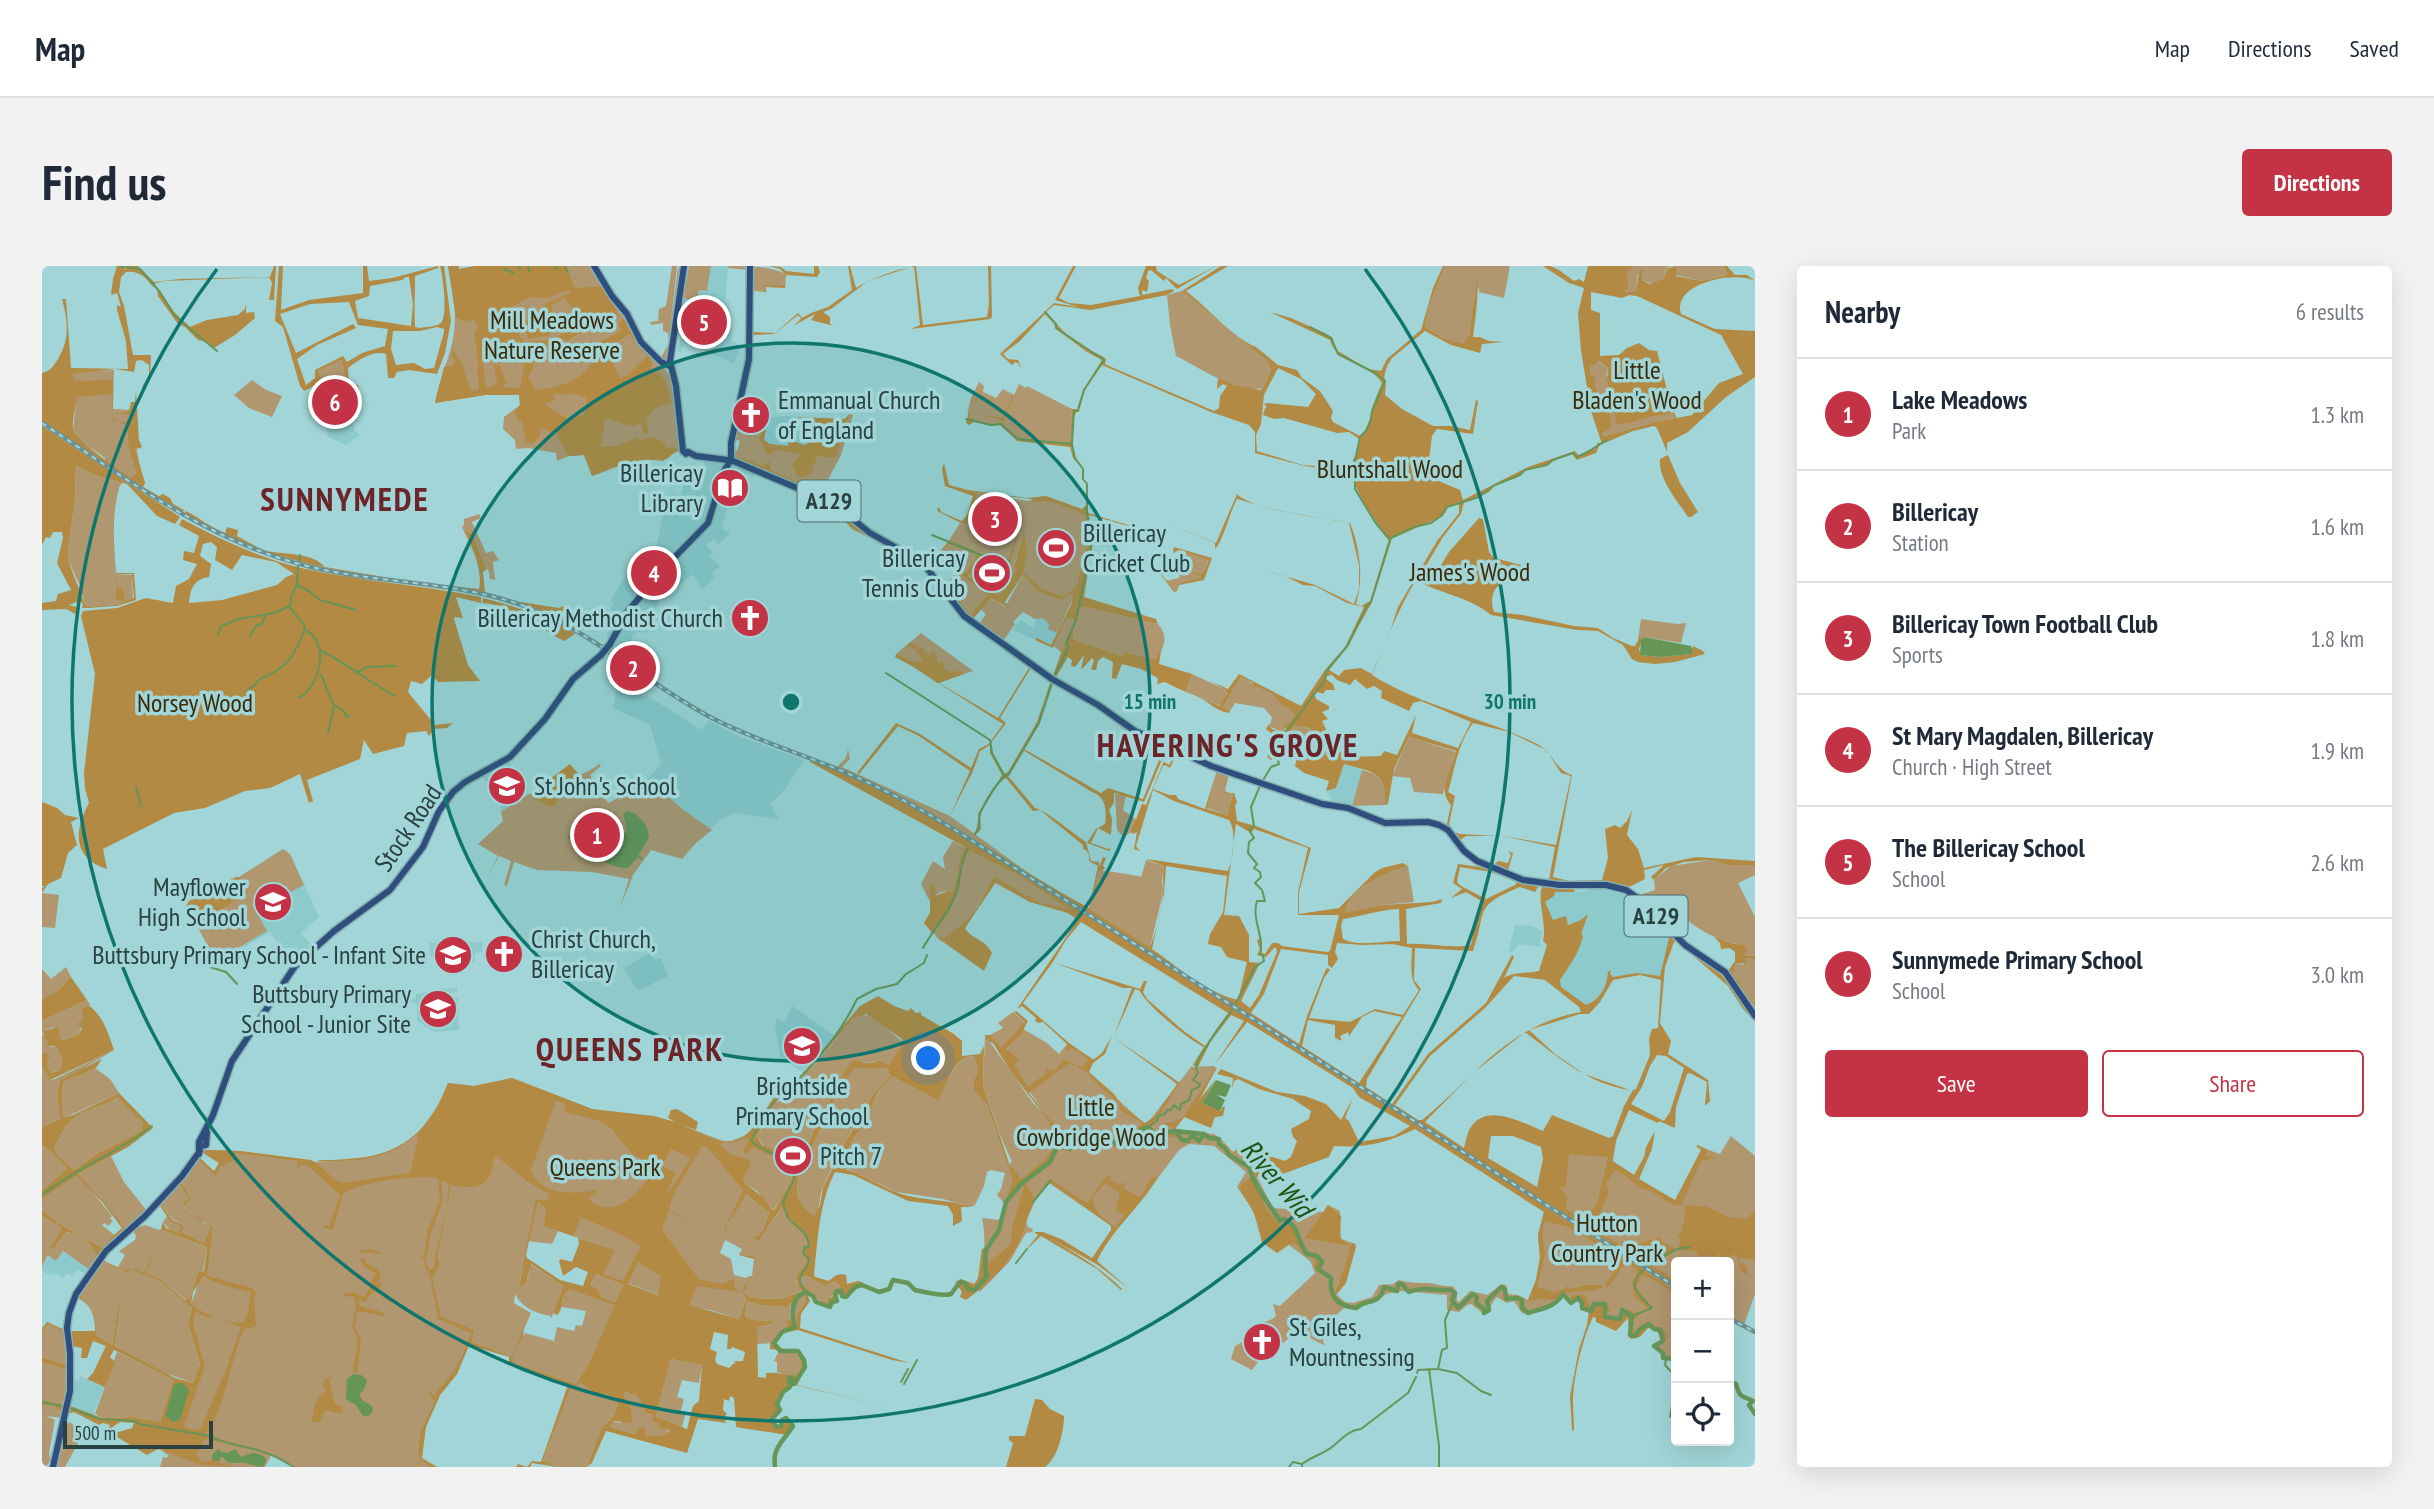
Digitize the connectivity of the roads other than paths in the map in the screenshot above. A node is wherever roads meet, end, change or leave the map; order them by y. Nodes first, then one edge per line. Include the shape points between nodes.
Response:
1 (594, 266) edge
2 (684, 266) edge
3 (750, 268) edge
4 (669, 364) junction
5 (730, 461) junction
6 (1755, 1016) edge
7 (53, 1467) edge

1 - 4 main road via 639,340 659,361
2 - 4 main road
3 - 5 main road, Stock Road via 750,354
4 - 5 main road, A129 via 686,450
5 - 6 main road, A129 via 833,503 870,533 922,562 964,616 1053,680 1135,731 1195,760 1385,823 1438,825 1477,861 1523,880 1550,885 1606,884 1626,890 1685,945 1725,972
5 - 7 main road, Stock Road, bridge via 706,527 628,611 601,655 566,687 510,758 453,792 423,847 390,890 295,966 236,1054 202,1145 182,1176 106,1251 76,1294 67,1328 70,1391

